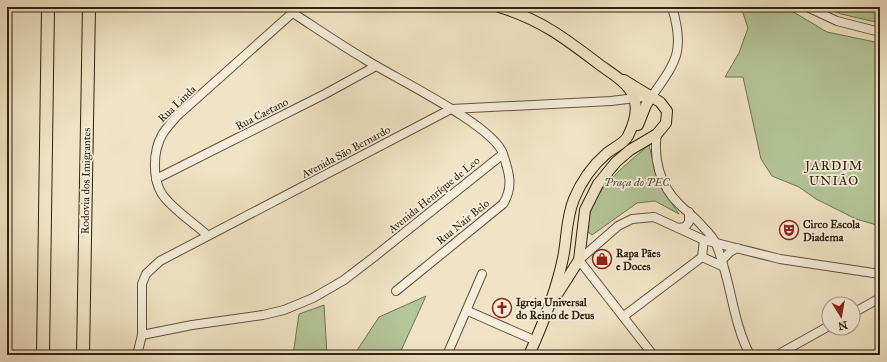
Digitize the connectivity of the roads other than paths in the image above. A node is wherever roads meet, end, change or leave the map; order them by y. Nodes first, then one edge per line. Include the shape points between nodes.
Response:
1 (48, 7) edge
2 (89, 7) edge
3 (299, 7) edge
4 (500, 7) edge
5 (672, 7) edge
6 (807, 7) edge
7 (293, 13) junction
8 (880, 32) edge
9 (376, 66) junction
10 (613, 75) junction
11 (652, 96) junction
12 (634, 99) junction
13 (451, 110) junction
14 (657, 134) junction
15 (627, 138) junction
16 (503, 154) junction
17 (156, 179) junction
18 (689, 212) junction
19 (569, 216) junction
20 (679, 228) junction
21 (207, 235) junction
22 (704, 240) junction
23 (716, 242) junction
24 (737, 248) junction
25 (702, 258) junction
26 (579, 260) junction
27 (722, 264) junction
28 (482, 274) dead end
29 (880, 274) edge
30 (396, 291) dead end
31 (880, 298) edge
32 (550, 305) junction
33 (861, 309) edge
34 (468, 311) junction
35 (624, 316) junction
36 (821, 331) edge
37 (142, 335) junction
38 (536, 341) junction
39 (788, 351) edge
40 (750, 353) edge
41 (43, 355) edge
42 (83, 355) edge
43 (138, 355) edge
44 (447, 355) edge
45 (529, 355) edge
46 (653, 355) edge
47 (777, 355) edge

1 - 41 highway
2 - 42 highway, Rodovia dos Imigrantes
3 - 7 street, Rua Linda
4 - 10 main road via 543,24
5 - 11 street via 679,33 676,55 668,73
6 - 8 street via 837,21
7 - 9 street
7 - 17 street, Rua Linda via 177,116 167,128 159,141 156,154
9 - 13 street
9 - 17 street, Rua Caetano
10 - 11 main road
10 - 12 main road via 625,84
11 - 12 street, Avenida São Bernardo
11 - 14 main road via 667,111 666,123
11 - 15 main road via 637,130
12 - 13 street, Avenida São Bernardo
12 - 15 main road via 635,118
13 - 16 street via 493,138
13 - 21 street, Avenida São Bernardo
14 - 18 street via 655,148 662,178 672,196
14 - 26 main road via 630,150 598,184 585,210
15 - 19 main road via 590,172 576,194
16 - 30 street, Rua Nair Belo via 510,184 503,204
16 - 37 street, Avenida Henríque de Leo via 374,257 314,298 263,315
17 - 21 street, Rua Linda via 167,200
18 - 20 street via 689,222 685,227
18 - 23 street
19 - 26 main road via 572,244
19 - 32 main road via 563,258
20 - 22 street
20 - 26 street via 654,217 632,219 618,226
21 - 37 street, Avenida São Bernardo via 160,261 146,274 142,284
22 - 23 street
22 - 25 street
23 - 24 street
23 - 27 street
24 - 27 street via 730,252
24 - 29 street via 806,264
25 - 27 street
25 - 35 street
26 - 32 main road
26 - 35 street
27 - 40 street via 732,304
28 - 34 street
31 - 33 street
32 - 38 main road
34 - 38 street
34 - 44 street
35 - 46 street
36 - 39 street
37 - 43 street, Avenida São Bernardo
38 - 45 main road
39 - 47 street

